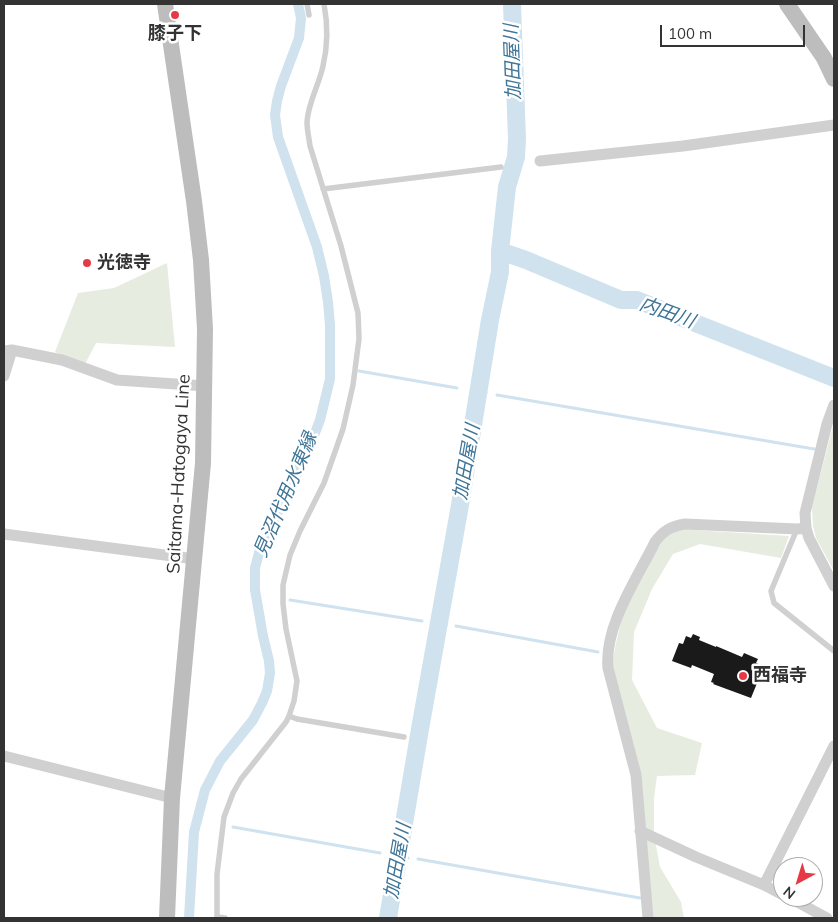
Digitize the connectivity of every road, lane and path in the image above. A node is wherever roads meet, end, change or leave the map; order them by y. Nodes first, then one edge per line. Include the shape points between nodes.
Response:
1 (165, 4) edge
2 (307, 4) edge
3 (324, 4) edge
4 (787, 4) edge
5 (309, 15) dead end
6 (834, 79) edge
7 (834, 125) edge
8 (540, 161) dead end
9 (501, 167) dead end
10 (323, 189) junction
11 (8, 350) edge
12 (4, 376) edge
13 (205, 386) junction
14 (834, 405) edge
15 (802, 528) junction
16 (4, 534) edge
17 (194, 559) junction
18 (834, 586) edge
19 (834, 651) edge
20 (290, 716) junction
21 (404, 737) dead end
22 (834, 746) edge
23 (4, 756) edge
24 (172, 798) junction
25 (640, 831) junction
26 (764, 884) junction
27 (773, 889) edge
28 (807, 907) edge
29 (167, 918) edge
30 (218, 918) edge
31 (226, 918) edge
32 (648, 918) edge
33 (827, 918) edge

1 - 13 main road, Saitama-Hatogaya Line via 201,260
2 - 5 lane
3 - 10 lane via 328,26 326,50 307,123 310,146
4 - 6 main road via 824,58
7 - 8 street
9 - 10 lane
10 - 20 lane via 358,313 359,339 353,385 342,429 324,483 290,555 283,585 283,610 297,682
11 - 12 street
11 - 13 street via 62,360 117,380
13 - 17 main road, Saitama-Hatogaya Line via 203,463
14 - 15 street via 826,424
15 - 18 street
15 - 19 lane via 772,591 774,603
15 - 25 street via 685,524 671,526 654,542 615,622 607,663 636,775
16 - 17 street
17 - 24 main road, Saitama-Hatogaya Line
20 - 21 lane
20 - 30 lane via 241,779 226,811 217,874
22 - 26 street
23 - 24 street
24 - 29 main road, Saitama-Hatogaya Line
25 - 26 street
25 - 32 street
26 - 27 street
28 - 33 street
30 - 31 lane

